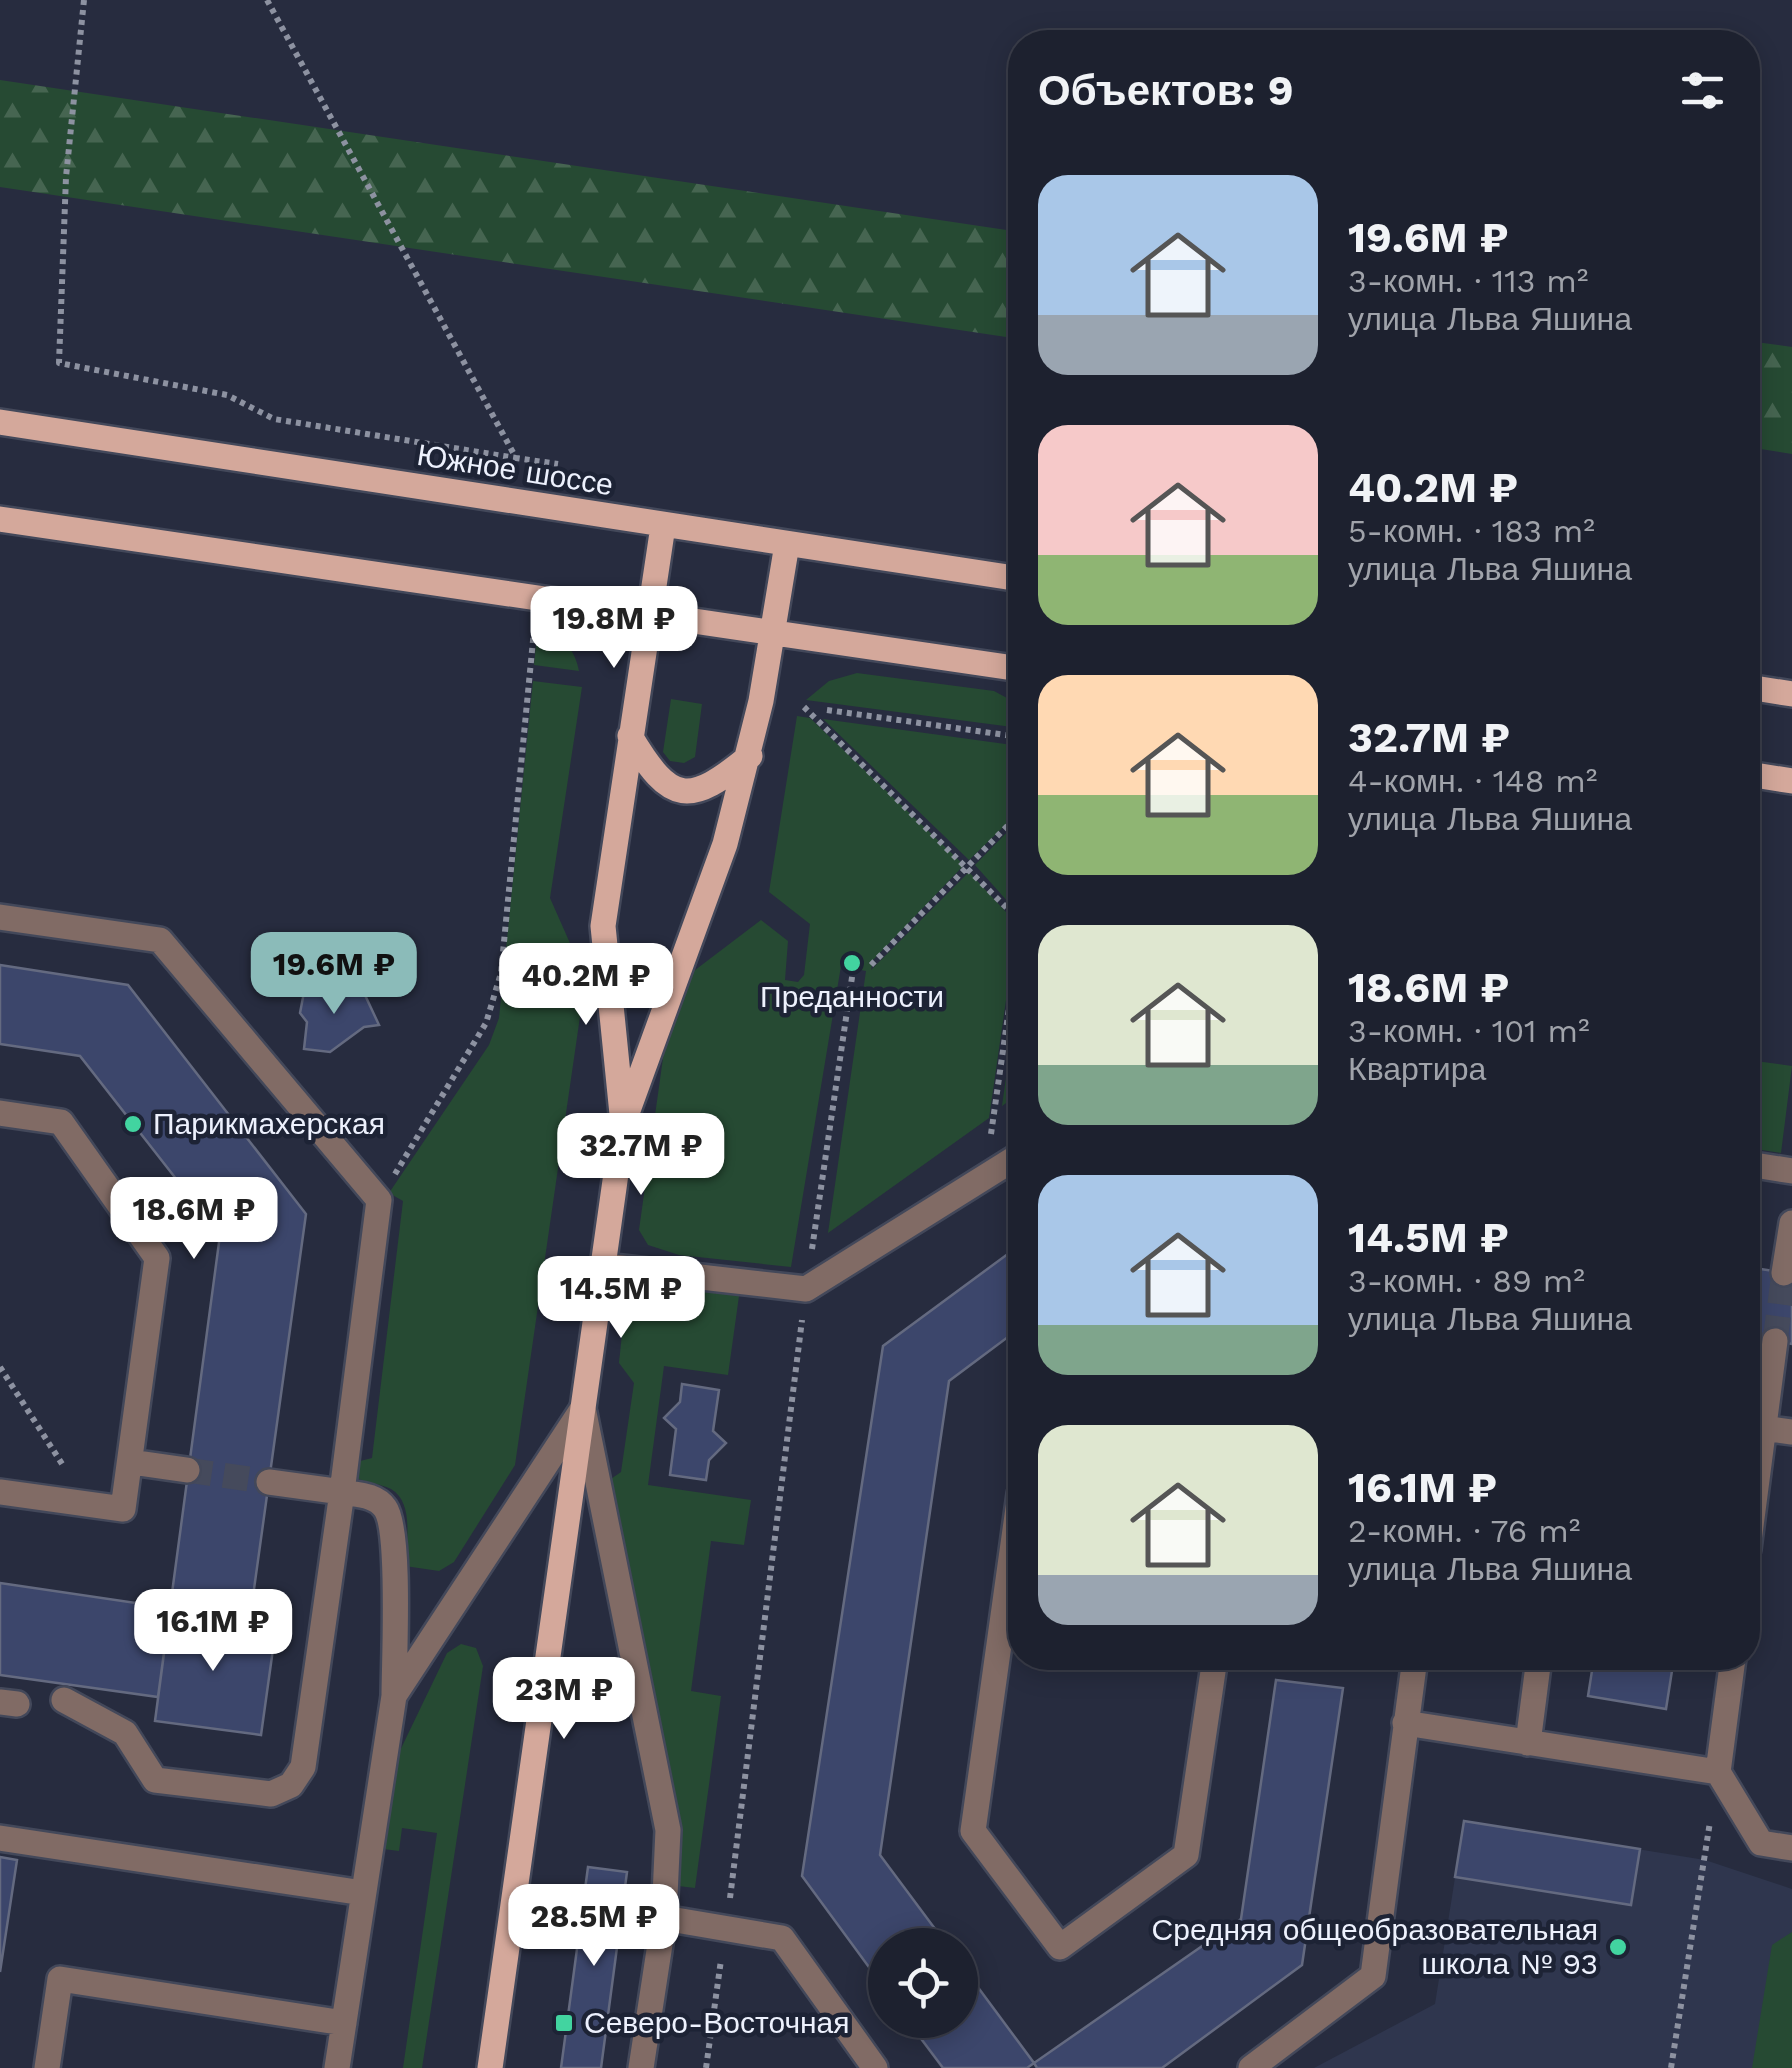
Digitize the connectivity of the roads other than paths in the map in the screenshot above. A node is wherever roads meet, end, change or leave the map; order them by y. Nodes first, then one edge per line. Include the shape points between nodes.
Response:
1 (0, 422) edge
2 (0, 518) edge
3 (663, 526) junction
4 (787, 544) junction
5 (1008, 577) edge
6 (650, 614) junction
7 (774, 633) junction
8 (1008, 667) edge
9 (1760, 689) edge
10 (1792, 694) edge
11 (630, 736) junction
12 (750, 756) junction
13 (1760, 776) edge
14 (1792, 780) edge
15 (0, 916) edge
16 (0, 1113) edge
17 (623, 1124) junction
18 (1008, 1163) edge
19 (1760, 1166) edge
20 (1792, 1171) edge
21 (1792, 1223) edge
22 (604, 1266) junction
23 (1784, 1273) dead end
24 (1775, 1341) tunnel mouth
25 (583, 1408) junction
26 (1763, 1428) junction
27 (1792, 1432) edge
28 (1760, 1452) edge
29 (131, 1462) junction
30 (187, 1470) tunnel mouth
31 (268, 1482) tunnel mouth
32 (0, 1492) edge
33 (342, 1492) junction
34 (1008, 1578) edge
35 (1213, 1670) edge
36 (1413, 1670) edge
37 (1538, 1670) edge
38 (1731, 1670) edge
39 (394, 1696) junction
40 (64, 1700) dead end
41 (1405, 1723) junction
42 (1528, 1743) junction
43 (1718, 1772) junction
44 (0, 1838) edge
45 (1792, 1848) edge
46 (363, 1893) junction
47 (664, 1918) junction
48 (344, 2024) junction
49 (47, 2068) edge
50 (337, 2068) edge
51 (490, 2068) edge
52 (641, 2068) edge
53 (875, 2068) edge
54 (1251, 2068) edge

1 - 3 main road, Южное шоссе
2 - 6 main road
3 - 4 main road, Южное шоссе
3 - 6 main road
4 - 5 main road, Южное шоссе
4 - 7 main road
6 - 7 main road
6 - 11 main road
7 - 8 main road
7 - 12 main road
9 - 10 main road
11 - 12 main road via 654,775 679,792 711,788
11 - 17 main road via 603,926
12 - 17 main road via 725,844
13 - 14 main road
15 - 33 street via 160,940 378,1200
16 - 29 street via 61,1122 157,1258
17 - 22 main road
18 - 22 street via 806,1289
19 - 20 street
21 - 23 street
22 - 25 main road
24 - 26 street
25 - 39 street
25 - 47 street via 668,1830
25 - 51 main road
26 - 27 street
26 - 28 street
29 - 30 street
29 - 32 street via 124,1509
31 - 33 street
33 - 39 street via 372,1497 386,1508 393,1535
33 - 40 street via 303,1767 292,1785 271,1794 155,1780 125,1734
34 - 35 street via 972,1832 1060,1947 1186,1855
36 - 41 street
37 - 42 street
38 - 43 street
39 - 46 street
41 - 42 street
41 - 54 street via 1373,1976
42 - 43 street
43 - 45 street via 1761,1843
44 - 46 street
46 - 48 street
47 - 52 street
47 - 53 street via 782,1938
48 - 49 street via 60,1979
48 - 50 street

